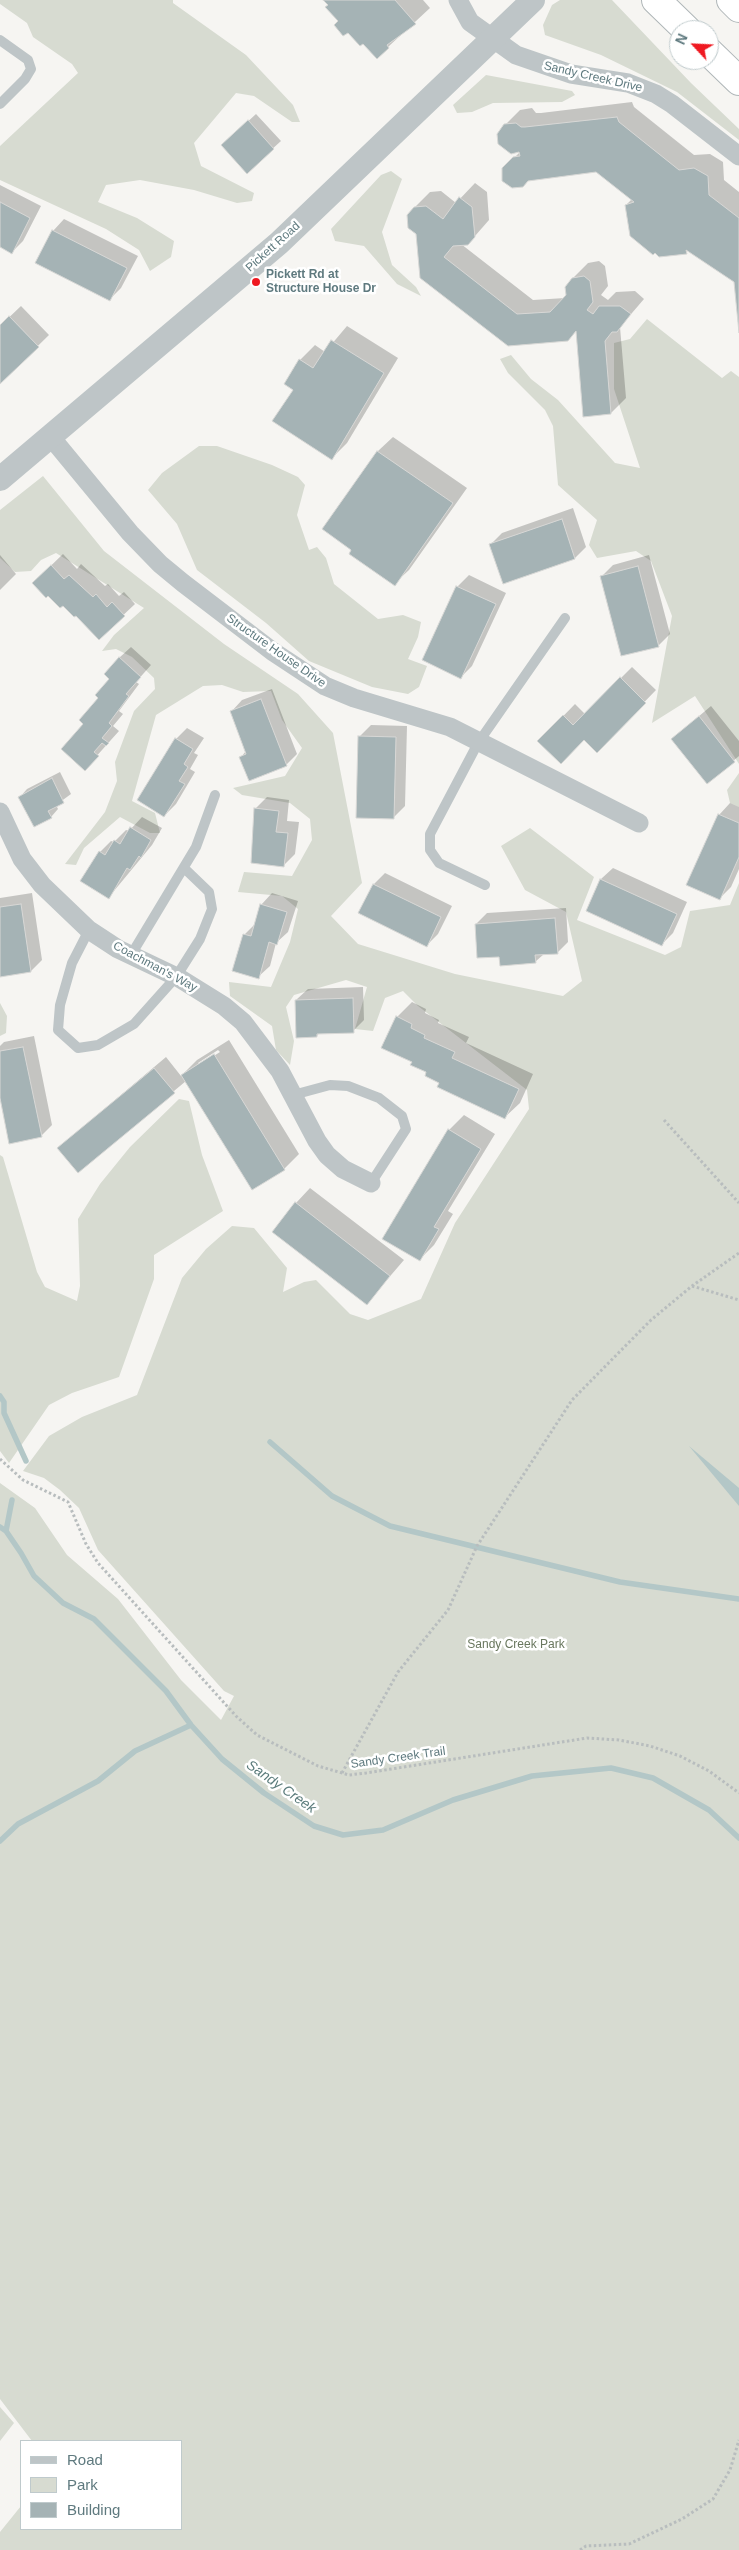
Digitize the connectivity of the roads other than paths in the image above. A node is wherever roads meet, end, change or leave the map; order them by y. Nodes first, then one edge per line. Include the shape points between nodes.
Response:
1 (458, 0) edge
2 (533, 0) edge
3 (656, 0) edge
4 (731, 0) edge
5 (739, 8) edge
6 (677, 20) edge
7 (492, 39) junction
8 (0, 40) edge
9 (719, 62) edge
10 (739, 81) edge
11 (0, 104) edge
12 (739, 156) edge
13 (50, 436) junction
14 (0, 479) edge
15 (565, 618) dead end
16 (478, 743) junction
17 (215, 795) dead end
18 (1, 816) edge
19 (639, 823) dead end
20 (184, 868) junction
21 (486, 885) dead end
22 (90, 930) junction
23 (131, 955) junction
24 (176, 977) junction
25 (293, 1095) junction
26 (371, 1183) joint

1 - 7 street, Sandy Creek Drive via 470,22
2 - 7 street, Pickett Road
3 - 6 highway
4 - 5 highway
7 - 12 street, Sandy Creek Drive via 516,55 539,64 571,74 628,83 656,94
7 - 13 street, Pickett Road via 279,243
8 - 11 lane via 28,60 31,69
9 - 10 highway
13 - 14 street, Pickett Road
13 - 16 street, Structure House Drive via 130,533 160,564 272,651 325,686 450,727
15 - 16 lane
16 - 19 street, Structure House Drive
16 - 21 lane via 430,834 430,850 439,863
17 - 20 lane via 196,847
18 - 22 street, Coachman's Way via 22,859 42,885
20 - 23 lane
20 - 24 lane via 209,892 212,909 200,939
22 - 23 street, Coachman's Way
22 - 24 lane via 72,963 60,1005 58,1030 78,1048 98,1046 134,1024
23 - 24 street, Coachman's Way
24 - 25 street, Coachman's Way via 224,1006 243,1022 280,1071
25 - 26 street, Coachman's Way via 327,1155 343,1169
25 - 26 lane via 330,1085 348,1086 379,1098 402,1116 406,1128

